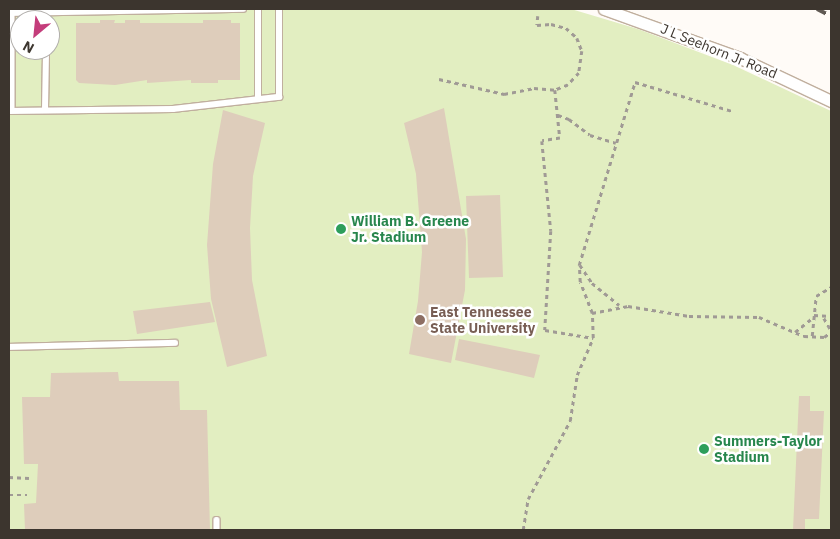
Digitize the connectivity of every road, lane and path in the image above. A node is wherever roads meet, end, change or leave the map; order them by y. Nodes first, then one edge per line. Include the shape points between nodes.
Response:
1 (243, 9) edge
2 (258, 9) edge
3 (279, 9) edge
4 (604, 9) edge
5 (60, 16) edge
6 (538, 16) dead end
7 (10, 60) edge
8 (46, 60) edge
9 (439, 79) dead end
10 (555, 90) junction
11 (258, 99) junction
12 (831, 101) edge
13 (45, 110) junction
14 (732, 110) dead end
15 (10, 111) edge
16 (558, 115) junction
17 (616, 143) junction
18 (580, 265) junction
19 (831, 287) edge
20 (621, 306) junction
21 (592, 313) junction
22 (831, 316) edge
23 (813, 317) junction
24 (824, 318) junction
25 (831, 331) edge
26 (794, 332) junction
27 (812, 336) junction
28 (593, 338) junction
29 (175, 343) dead end
30 (9, 347) edge
31 (9, 477) edge
32 (29, 478) dead end
33 (9, 495) edge
34 (27, 495) dead end
35 (217, 520) dead end
36 (217, 530) edge
37 (523, 530) edge

1 - 5 lane
2 - 11 lane
3 - 11 lane via 279,97
4 - 12 street, J L Seehorn Jr Road via 740,58
6 - 10 path via 537,25 566,28 577,38 582,51 579,73 568,84
7 - 15 lane
8 - 13 lane
9 - 10 path via 504,94 534,88
10 - 16 path
11 - 13 lane via 173,109
13 - 15 lane
14 - 17 path via 635,82
16 - 17 path via 590,135
16 - 28 path via 560,138 542,141 550,197 552,254 545,330
17 - 18 path
18 - 20 path via 592,283
18 - 21 path via 580,282
19 - 23 path via 816,296
20 - 21 path
20 - 26 path via 689,316 760,317
21 - 28 path
22 - 24 path
23 - 24 path
23 - 26 path
23 - 27 path
24 - 25 path
25 - 27 path via 824,337
26 - 27 path
28 - 37 path via 576,375 570,421 528,500
29 - 30 lane
31 - 32 path
33 - 34 path
35 - 36 lane

